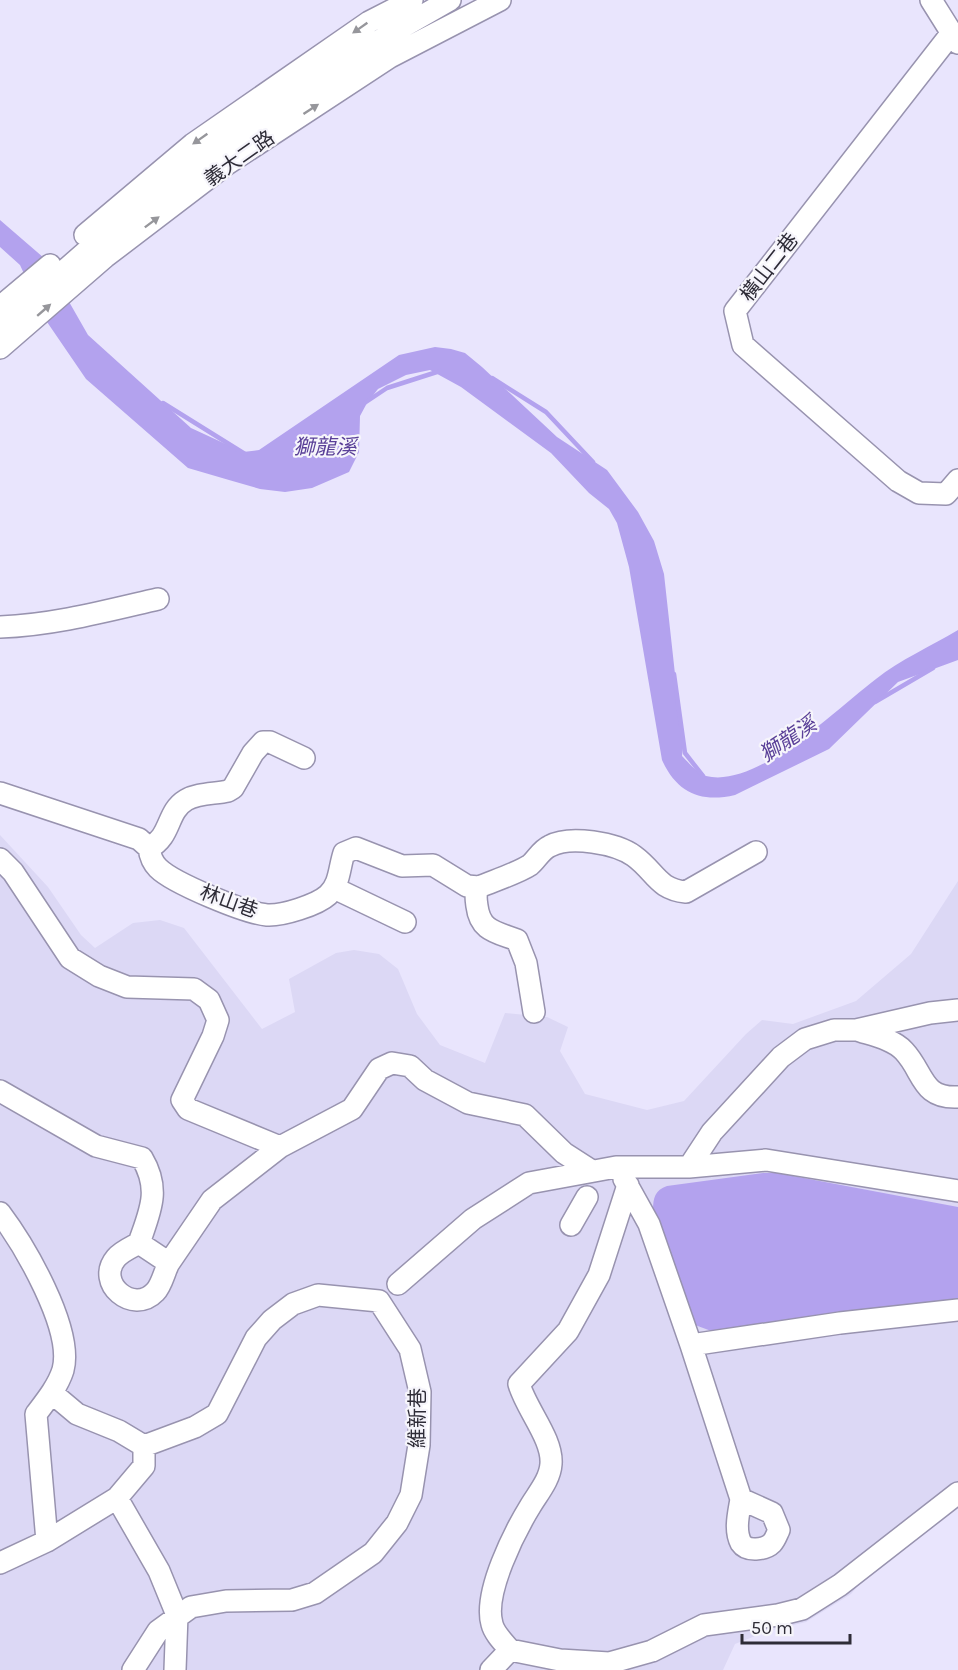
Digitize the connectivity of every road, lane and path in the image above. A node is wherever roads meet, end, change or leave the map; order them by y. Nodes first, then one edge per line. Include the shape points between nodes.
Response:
1 (412, 0) edge
2 (450, 0) edge
3 (501, 0) edge
4 (931, 0) edge
5 (954, 39) edge
6 (96, 245) junction
7 (0, 307) edge
8 (0, 327) edge
9 (0, 348) edge
10 (958, 480) edge
11 (158, 598) dead end
12 (0, 627) edge
13 (304, 758) dead end
14 (0, 793) edge
15 (149, 848) junction
16 (756, 852) dead end
17 (0, 859) edge
18 (479, 887) junction
19 (334, 888) junction
20 (405, 922) dead end
21 (958, 1010) edge
22 (534, 1012) dead end
23 (856, 1030) junction
24 (0, 1090) edge
25 (958, 1097) edge
26 (280, 1147) junction
27 (616, 1167) junction
28 (689, 1167) junction
29 (592, 1172) junction
30 (628, 1185) junction
31 (958, 1191) edge
32 (587, 1197) dead end
33 (0, 1213) edge
34 (571, 1225) dead end
35 (139, 1243) junction
36 (169, 1263) junction
37 (398, 1284) dead end
38 (958, 1310) edge
39 (692, 1345) junction
40 (52, 1393) junction
41 (144, 1446) junction
42 (958, 1493) edge
43 (117, 1498) junction
44 (741, 1499) dead end
45 (47, 1541) junction
46 (0, 1563) edge
47 (177, 1615) junction
48 (510, 1650) junction
49 (133, 1670) edge
50 (176, 1670) edge
51 (491, 1670) edge

1 -> 6 street, 義大二路 via 369,22 193,144
2 - 6 street, 義大二路 via 380,40 214,154
6 -> 3 street, 義大二路 via 381,63
4 - 5 street, 橫山二巷
5 - 10 street, 橫山二巷 via 735,310 743,345 898,481 919,493 946,495
6 - 7 street, 義大二路
6 - 8 street, 義大二路
9 -> 6 street, 義大二路
11 - 12 street via 100,613
13 - 15 street via 263,742 233,788 186,800 175,812 160,842
14 - 15 street via 139,839
15 - 19 street, 林山巷 via 150,857 168,877 228,904 267,915 293,912 326,897
16 - 18 street via 686,892 668,888 633,855 621,849 600,843 559,842 548,846 530,865
17 - 26 street via 13,872 70,958 127,987 194,989 209,1000 218,1020 182,1100 188,1109
18 - 19 street via 467,886 433,865 402,866 356,848 344,853
18 - 22 street via 478,917 482,924 517,940 526,963
19 - 20 street
21 - 23 street
23 - 25 street via 904,1050 931,1090 944,1098
23 - 28 street via 834,1030 805,1039 781,1057 712,1132
24 - 35 street via 96,1146 142,1158 149,1170 153,1200
26 - 29 street via 352,1109 379,1069 392,1063 410,1066 425,1080 468,1103 525,1114 564,1153
26 - 36 street via 212,1200
27 - 28 street
27 - 29 street
27 - 30 street
28 - 31 street via 766,1160
29 - 37 street via 529,1183 473,1219
30 - 39 street via 649,1224
30 - 48 street via 600,1275 568,1331 519,1384 548,1446 551,1463 548,1476 514,1533 495,1584 490,1609 492,1626
32 - 34 street
33 - 40 street via 35,1266 57,1318 65,1354 63,1370
35 - 36 street
35 - 36 street via 113,1263 110,1278 122,1296 148,1298 158,1289
38 - 39 street
39 - 44 street
40 - 41 street via 77,1414
40 - 45 street via 36,1414
41 - 43 street via 144,1466
41 - 47 street, 維新巷 via 195,1427 217,1414 256,1338 293,1304 318,1295 379,1301 410,1349 420,1392 411,1495 398,1523 373,1553 315,1593 300,1598 226,1601 190,1607
42 - 48 street via 802,1610 704,1625 652,1652 609,1663 560,1660
43 - 45 street
43 - 47 street via 159,1571
45 - 46 street
47 - 49 street, 維新巷 via 158,1631
47 - 50 street
48 - 51 street

